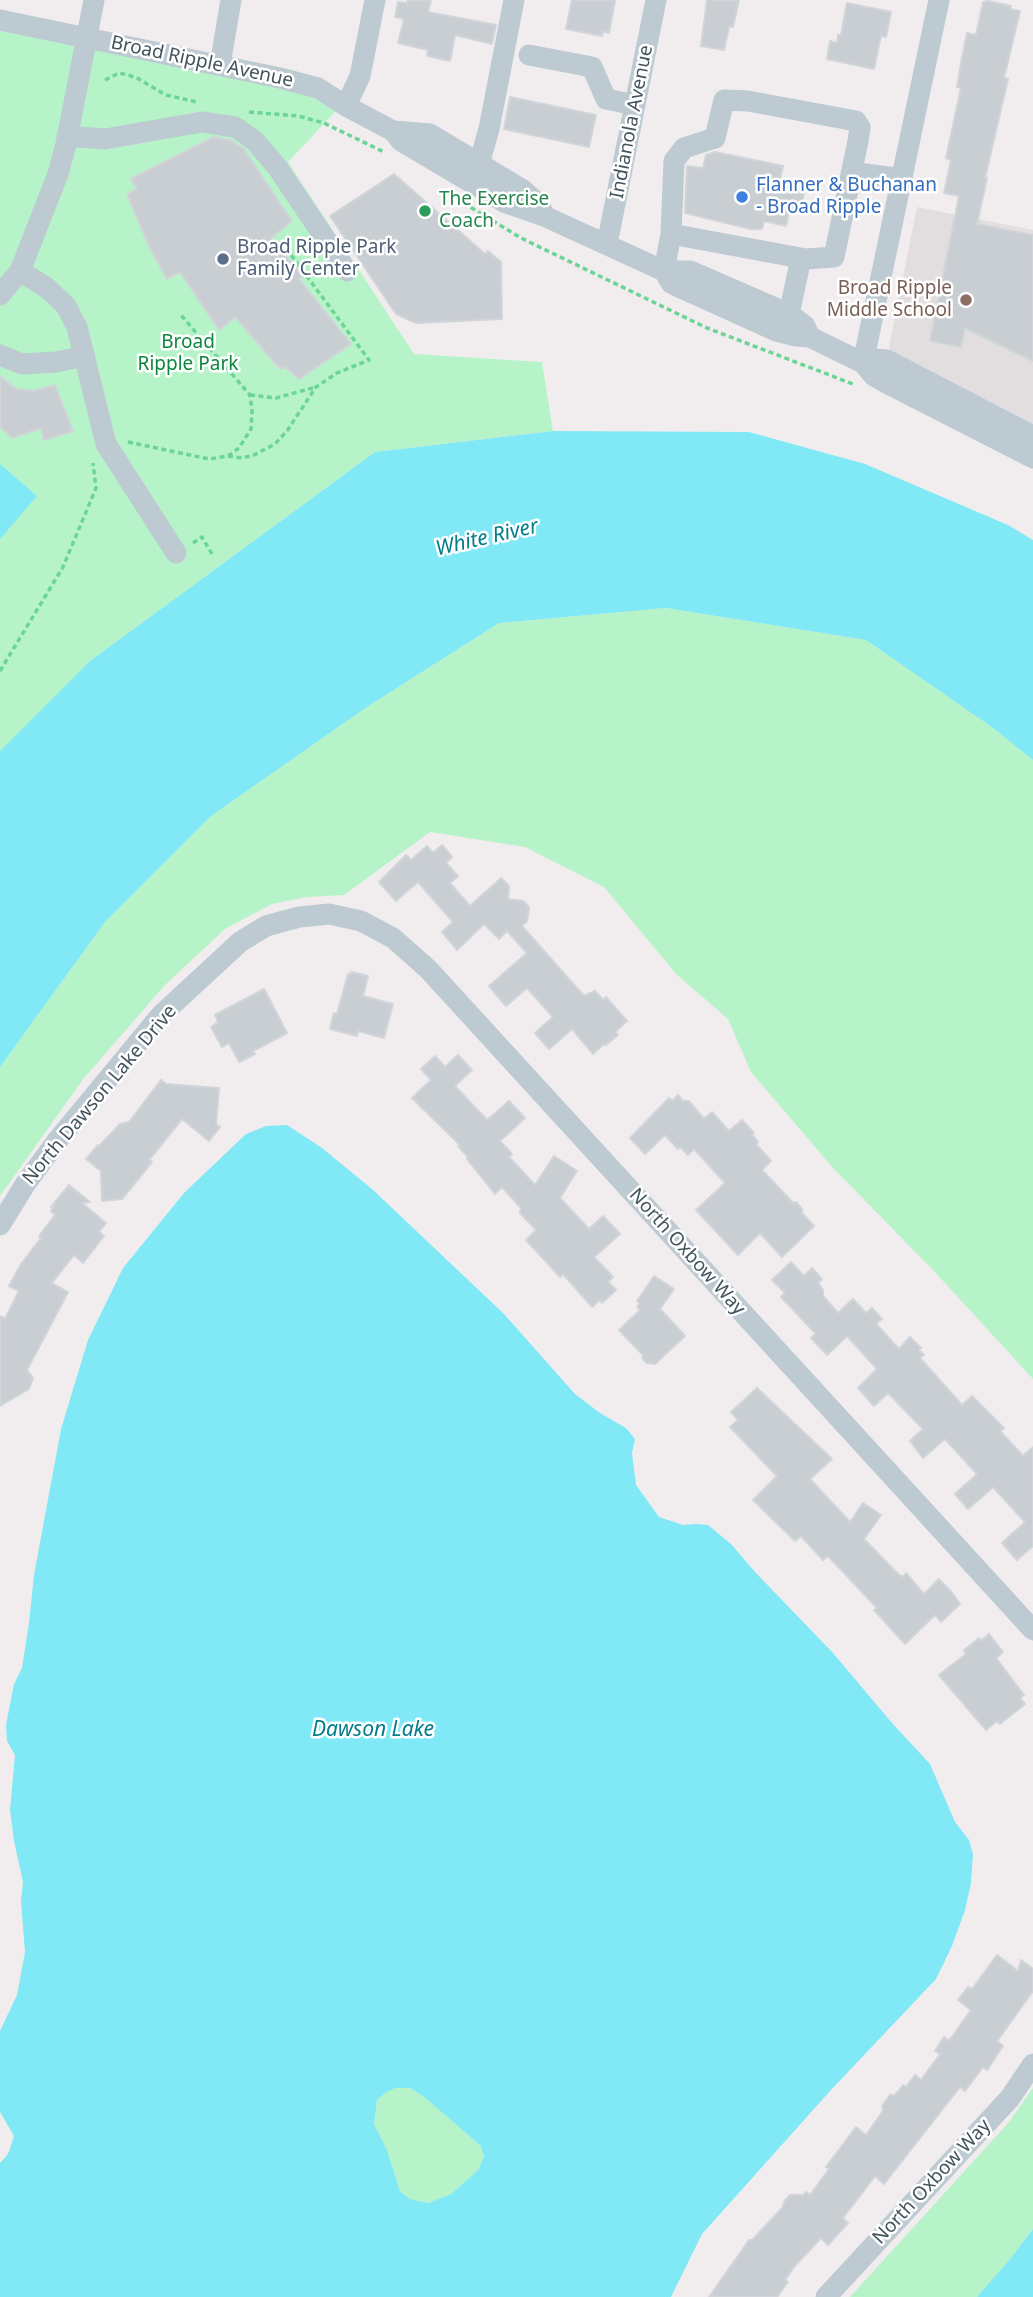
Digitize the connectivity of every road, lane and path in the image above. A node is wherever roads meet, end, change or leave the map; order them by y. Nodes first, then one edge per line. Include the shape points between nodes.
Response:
1 (93, 0) edge
2 (232, 0) edge
3 (375, 0) edge
4 (514, 0) edge
5 (656, 0) edge
6 (939, 0) edge
7 (0, 20) edge
8 (86, 37) junction
9 (529, 55) dead end
10 (220, 65) junction
11 (104, 80) dead end
12 (203, 103) dead end
13 (635, 105) junction
14 (345, 106) junction
15 (240, 112) dead end
16 (393, 131) junction
17 (67, 136) junction
18 (389, 155) dead end
19 (479, 164) junction
20 (852, 172) junction
21 (902, 179) junction
22 (447, 193) dead end
23 (544, 216) junction
24 (671, 234) junction
25 (280, 240) dead end
26 (607, 244) junction
27 (806, 259) junction
28 (20, 271) junction
29 (347, 271) dead end
30 (664, 271) junction
31 (0, 295) edge
32 (180, 314) dead end
33 (789, 314) junction
34 (810, 337) junction
35 (0, 355) edge
36 (85, 356) junction
37 (863, 363) junction
38 (853, 384) dead end
39 (316, 387) junction
40 (250, 395) junction
41 (1033, 436) edge
42 (128, 442) dead end
43 (228, 456) junction
44 (1033, 458) edge
45 (93, 459) dead end
46 (176, 553) joint
47 (212, 554) dead end
48 (0, 671) edge
49 (317, 915) joint
50 (0, 1225) edge
51 (1033, 1630) edge
52 (1033, 2064) edge
53 (826, 2297) edge

1 - 8 street
2 - 10 street
3 - 14 street via 360,76
4 - 19 street
5 - 13 street, Indianola Avenue
6 - 21 street
7 - 8 street, Broad Ripple Avenue
8 - 10 street, Broad Ripple Avenue
8 - 17 street
9 - 13 street via 592,68 606,99
10 - 14 street, Broad Ripple Avenue via 318,88
11 - 12 path via 128,75 166,94
13 - 26 street, Indianola Avenue
14 - 16 street, Broad Ripple Avenue
15 - 18 path via 298,116 324,123
16 - 19 street, Broad Ripple Avenue via 430,134
16 - 23 street, Broad Ripple Avenue via 401,141 495,198
17 - 28 street via 58,174
17 - 29 street via 105,139 202,122 234,127 255,141 277,167
19 - 23 street, Broad Ripple Avenue via 523,190 540,205
20 - 21 street
20 - 24 street via 860,127 856,121 724,100 715,138 684,148 674,161
20 - 27 street via 834,257
21 - 37 street
22 - 38 path via 521,238 685,317
23 - 26 street, Broad Ripple Avenue
24 - 27 street
24 - 30 street
25 - 39 path via 369,360
26 - 30 street, Broad Ripple Avenue
27 - 33 street via 800,263
28 - 31 street
28 - 36 street via 66,306
30 - 33 street, Broad Ripple Avenue via 690,271
30 - 34 street, Broad Ripple Avenue via 671,282 705,299 776,331
32 - 40 path
33 - 34 street, Broad Ripple Avenue via 805,326
34 - 37 street, Broad Ripple Avenue
35 - 36 street via 22,364
36 - 46 street via 106,444
37 - 41 street, Broad Ripple Avenue via 887,360
37 - 44 street, Broad Ripple Avenue via 874,376
39 - 40 path via 276,398
39 - 43 path via 275,444 254,455
40 - 43 path via 251,429 239,449
42 - 43 path via 209,459
45 - 48 path via 96,488 63,567
46 - 47 path via 202,537
49 - 50 street, North Dawson Lake Drive via 280,920 252,933 161,1015 33,1172
49 - 51 street, North Oxbow Way via 361,921 393,938 428,969
52 - 53 street, North Oxbow Way via 1010,2098

